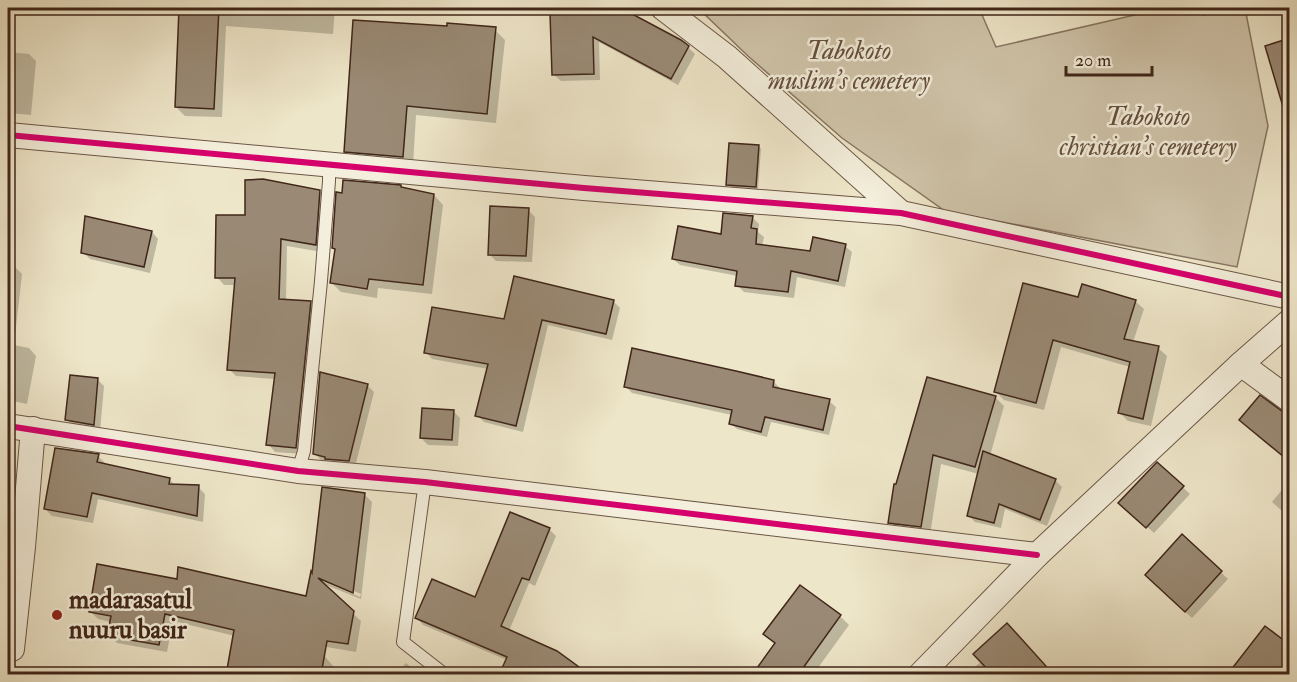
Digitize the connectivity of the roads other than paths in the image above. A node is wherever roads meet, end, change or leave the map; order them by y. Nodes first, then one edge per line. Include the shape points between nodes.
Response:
1 (663, 8) edge
2 (8, 135) edge
3 (329, 164) junction
4 (901, 213) junction
5 (1290, 297) edge
6 (1290, 321) edge
7 (1241, 364) junction
8 (1290, 399) edge
9 (8, 426) edge
10 (33, 429) junction
11 (298, 471) junction
12 (425, 482) junction
13 (1037, 555) junction
14 (12, 649) dead end
15 (444, 675) edge
16 (921, 675) edge

1 - 4 street via 727,57
2 - 3 street
3 - 4 street
3 - 11 lane via 304,451
4 - 5 street
6 - 7 street
7 - 8 street
7 - 13 street
9 - 10 street
10 - 11 street
10 - 14 street
11 - 12 street
12 - 13 street
12 - 15 lane via 403,642
13 - 16 street

